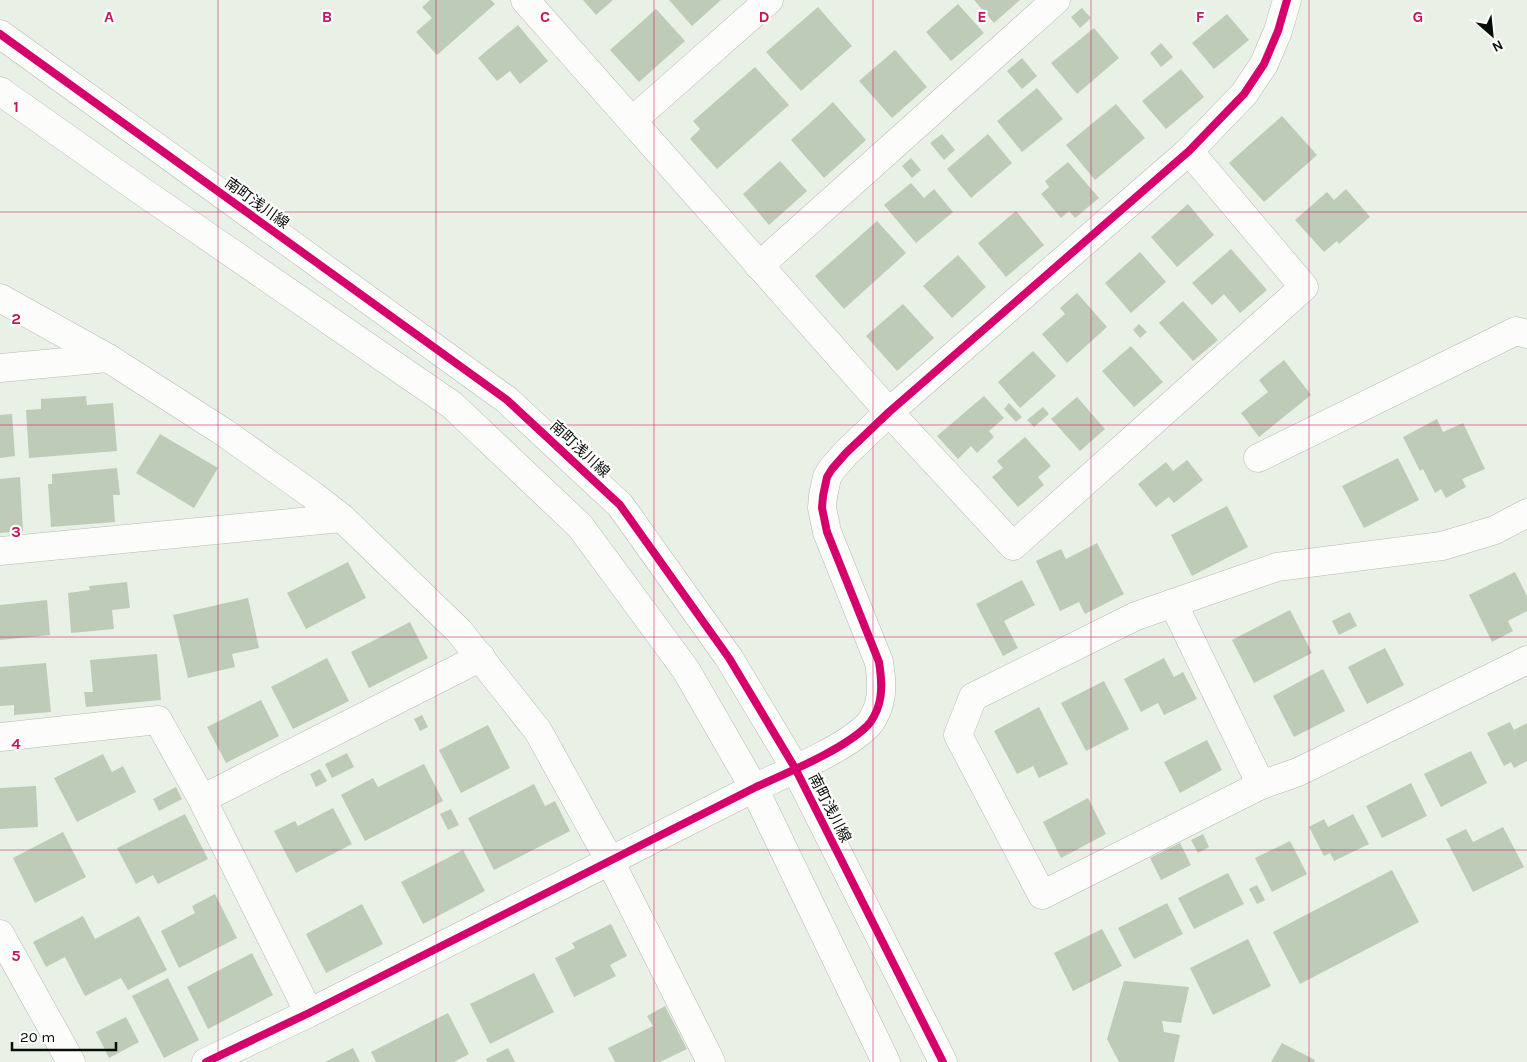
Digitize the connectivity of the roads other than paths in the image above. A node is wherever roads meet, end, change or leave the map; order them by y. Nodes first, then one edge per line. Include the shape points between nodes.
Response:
1 (525, 0) edge
2 (769, 0) edge
3 (1056, 0) edge
4 (1287, 0) edge
5 (0, 34) edge
6 (0, 91) edge
7 (632, 121) junction
8 (1189, 151) junction
9 (759, 266) junction
10 (0, 298) edge
11 (1527, 334) edge
12 (108, 358) junction
13 (0, 368) edge
14 (889, 412) junction
15 (1258, 458) dead end
16 (1527, 512) edge
17 (342, 518) junction
18 (0, 551) edge
19 (1173, 603) junction
20 (481, 657) junction
21 (1527, 660) edge
22 (0, 737) edge
23 (795, 768) junction
24 (1261, 784) junction
25 (754, 788) junction
26 (202, 800) junction
27 (610, 861) junction
28 (0, 934) edge
29 (309, 1013) junction
30 (70, 1062) edge
31 (206, 1062) edge
32 (711, 1062) edge
33 (886, 1062) edge
34 (943, 1062) edge

1 - 7 street
2 - 7 street
3 - 9 street
4 - 8 street via 1264,64 1244,94
5 - 23 street, 南町浅川線 via 508,400 620,505 729,658
6 - 25 street via 452,405 580,526 686,670
7 - 9 street
8 - 14 street
8 - 14 street via 1304,287 1013,546
9 - 14 street
10 - 12 street
11 - 15 street via 1516,331
12 - 13 street
12 - 17 street via 225,433
14 - 23 street via 846,453 827,477 822,508 827,532 879,662 879,703 867,726 835,748
16 - 19 street via 1494,530 1442,546 1278,567
17 - 18 street
17 - 20 street via 459,631
19 - 24 street
19 - 24 street via 1136,616 973,697 958,735 1042,895
20 - 26 street
20 - 27 street via 538,731
21 - 24 street via 1298,772
22 - 26 street via 158,720
23 - 25 street
23 - 34 street, 南町浅川線
25 - 27 street
25 - 33 street
26 - 29 street
27 - 29 street
27 - 32 street
28 - 30 street
29 - 31 street

